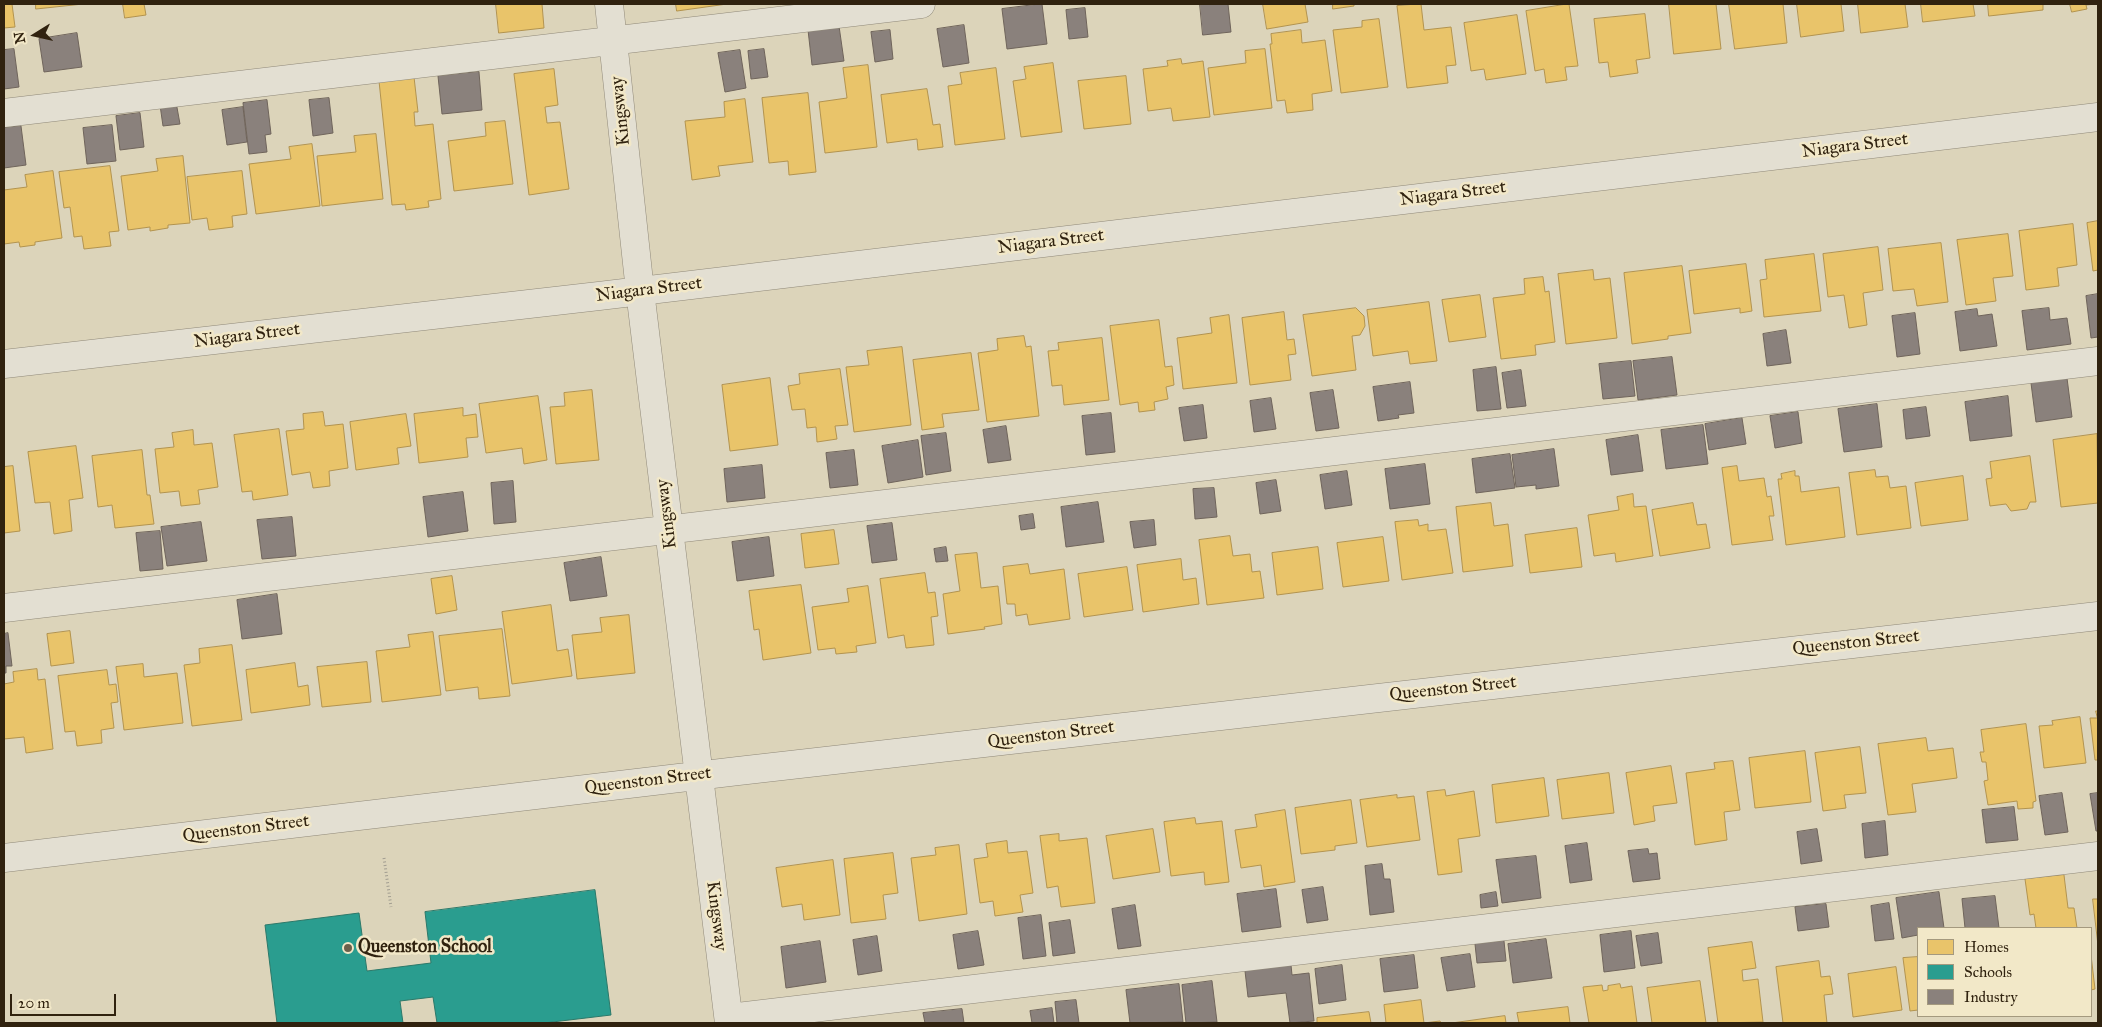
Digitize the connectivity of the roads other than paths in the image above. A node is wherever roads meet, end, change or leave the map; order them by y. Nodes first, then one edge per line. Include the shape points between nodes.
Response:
1 (609, 4) edge
2 (921, 4) edge
3 (613, 40) junction
4 (4, 113) edge
5 (2098, 117) edge
6 (640, 291) junction
7 (2098, 361) edge
8 (4, 364) edge
9 (669, 530) junction
10 (4, 608) edge
11 (2098, 616) edge
12 (699, 775) junction
13 (2098, 856) edge
14 (4, 858) edge
15 (729, 1021) edge

1 - 3 street, Kingsway
2 - 3 street
3 - 4 street
3 - 6 street, Kingsway
5 - 6 street, Niagara Street
6 - 8 street, Niagara Street
6 - 9 street, Kingsway
7 - 9 street
9 - 10 street
9 - 12 street, Kingsway
11 - 12 street, Queenston Street
12 - 14 street, Queenston Street
12 - 15 street, Kingsway
13 - 15 street

